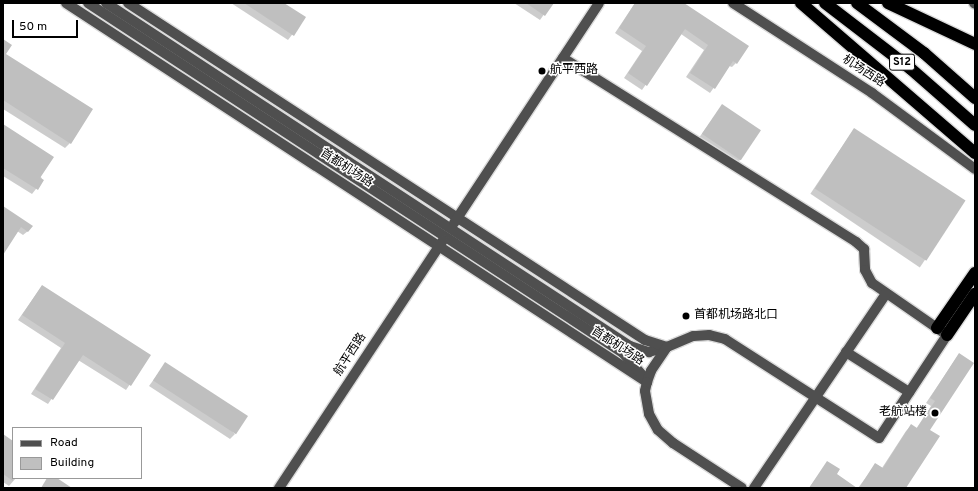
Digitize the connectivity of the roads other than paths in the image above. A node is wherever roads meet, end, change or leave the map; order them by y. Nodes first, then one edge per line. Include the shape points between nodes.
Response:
1 (66, 3) edge
2 (88, 3) edge
3 (106, 3) edge
4 (128, 3) edge
5 (599, 3) edge
6 (733, 3) edge
7 (801, 3) edge
8 (825, 3) edge
9 (856, 3) edge
10 (888, 3) edge
11 (975, 44) edge
12 (563, 58) junction
13 (254, 85) junction
14 (231, 90) junction
15 (975, 98) edge
16 (236, 114) junction
17 (975, 125) edge
18 (358, 153) junction
19 (975, 153) edge
20 (363, 169) junction
21 (975, 169) edge
22 (356, 178) junction
23 (339, 180) junction
24 (457, 218) junction
25 (448, 231) junction
26 (439, 245) junction
27 (972, 276) edge
28 (572, 292) junction
29 (886, 294) junction
30 (975, 294) edge
31 (545, 295) junction
32 (551, 319) junction
33 (942, 331) junction
34 (667, 347) junction
35 (846, 352) junction
36 (647, 382) junction
37 (909, 392) junction
38 (816, 397) junction
39 (279, 488) edge
40 (742, 488) edge
41 (754, 488) edge

1 - 16 street, 首都机场路
2 - 14 street, 首都机场路
3 - 14 street, 首都机场路
4 - 13 street, 首都机场路
5 - 12 street, 航平西路
6 - 21 street, 机场西路 via 872,93
7 - 19 highway
8 - 17 highway, S12 via 911,69
9 - 15 highway, S12 via 924,53
10 - 11 highway
12 - 24 street, 航平西路
12 - 29 street via 856,242 864,249 868,279
13 - 14 street
13 - 18 street, 首都机场路
14 - 16 street
14 - 20 street, 首都机场路
14 - 22 street, 首都机场路
16 - 23 street, 首都机场路
18 - 20 street
18 - 24 street, 首都机场路
20 - 25 street, 首都机场路
22 - 23 street
22 - 25 street, 首都机场路
23 - 26 street, 首都机场路
24 - 25 street, 航平西路
24 - 28 street, 首都机场路
25 - 26 street, 航平西路
25 - 31 street, 首都机场路
26 - 32 street, 首都机场路
26 - 39 street, 航平西路
27 - 33 highway
28 - 31 street
28 - 34 street, 首都机场路 via 645,340
29 - 33 street
29 - 35 street
30 - 33 highway
31 - 32 street
31 - 34 street, 首都机场路 via 630,346 649,352
31 - 36 street, 首都机场路 via 624,353
32 - 36 street, 首都机场路
33 - 37 street
34 - 36 street
34 - 38 street via 693,336 709,335 725,339
35 - 37 street
35 - 38 street
36 - 40 street via 646,403 658,430 673,443
37 - 38 street via 879,438
38 - 41 street

